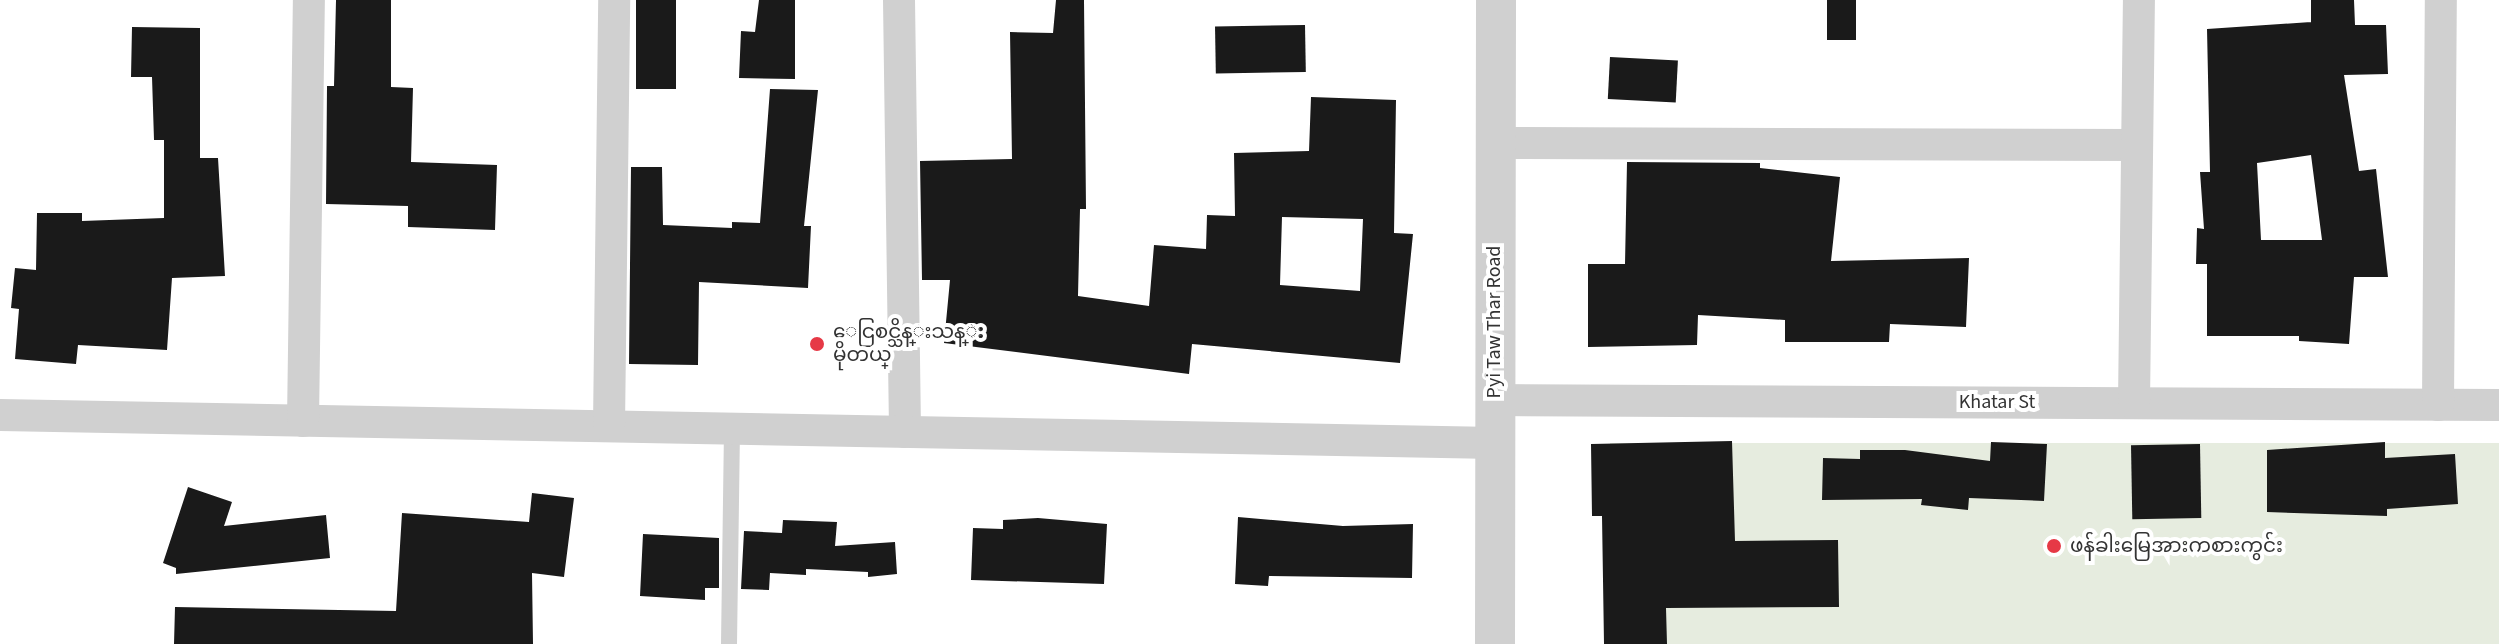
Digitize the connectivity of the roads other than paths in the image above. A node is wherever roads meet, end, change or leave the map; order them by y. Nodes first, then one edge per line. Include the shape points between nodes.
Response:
1 (309, 0) edge
2 (614, 0) edge
3 (899, 0) edge
4 (1496, 0) edge
5 (2139, 0) edge
6 (2441, 0) edge
7 (1494, 143) junction
8 (2137, 145) junction
9 (1494, 400) junction
10 (2134, 403) junction
11 (2438, 405) junction
12 (2499, 405) edge
13 (0, 415) edge
14 (303, 421) junction
15 (609, 426) junction
16 (732, 429) junction
17 (905, 432) junction
18 (1495, 443) junction
19 (729, 644) edge
20 (1495, 644) edge

1 - 14 street
2 - 15 street
3 - 17 street
4 - 7 street, Pyi Taw Thar Road
5 - 8 street
6 - 11 street
7 - 8 street
7 - 9 street, Pyi Taw Thar Road
8 - 10 street
9 - 10 street, Khatar St
9 - 18 street, Pyi Taw Thar Road
10 - 11 street, Khatar St
11 - 12 street, Khatar St
13 - 14 street
14 - 15 street
15 - 16 street
16 - 17 street
16 - 19 lane
17 - 18 street
18 - 20 street, Pyi Taw Thar Road

